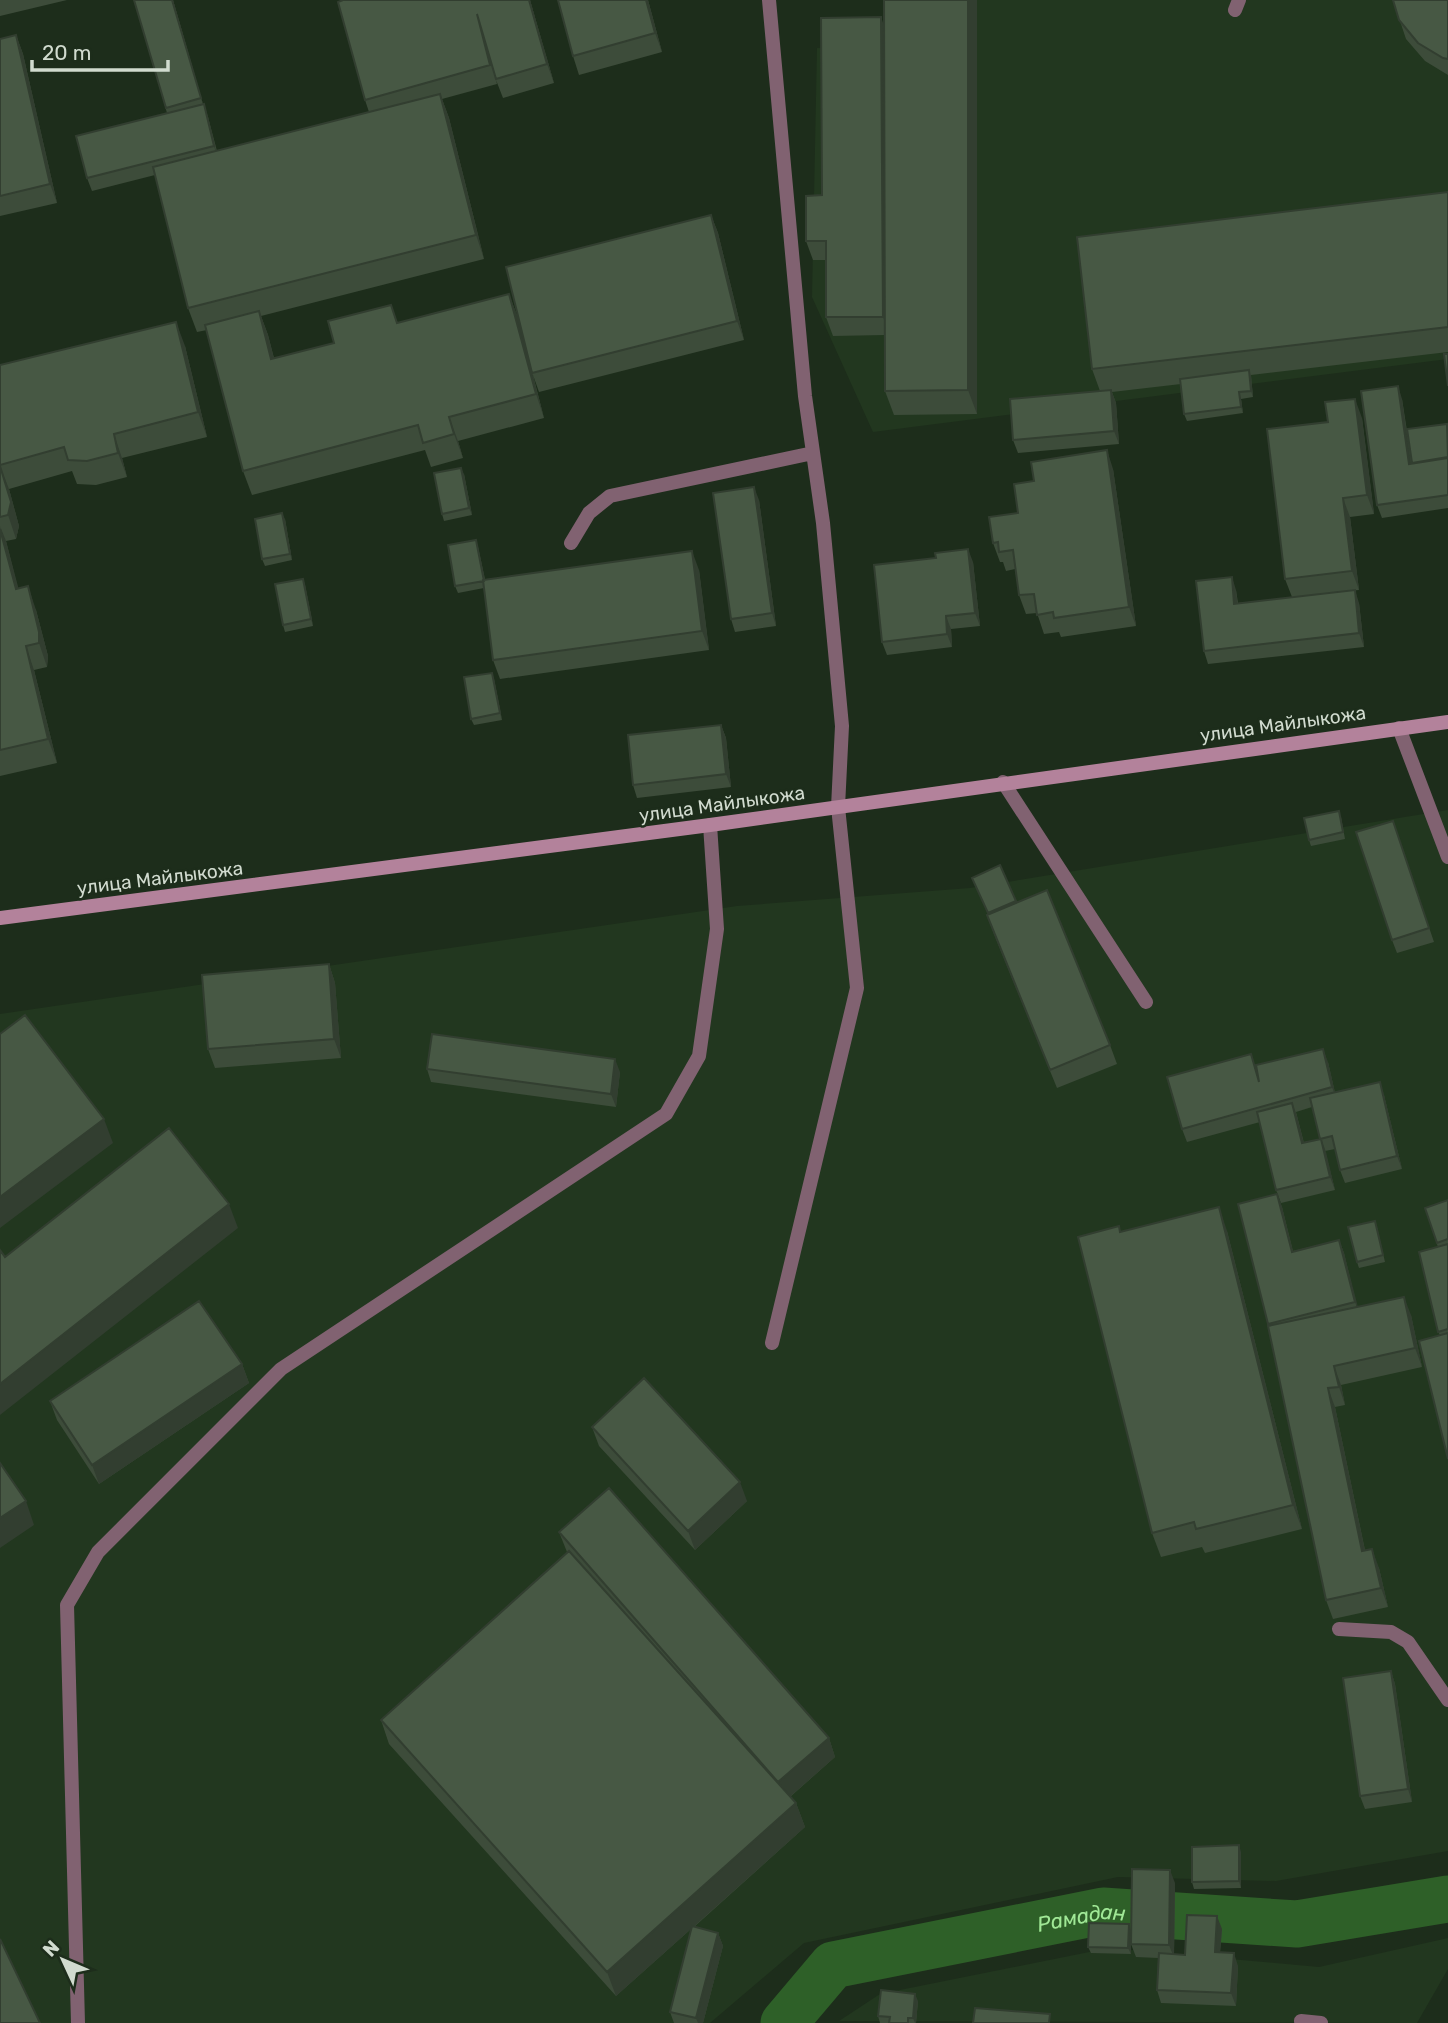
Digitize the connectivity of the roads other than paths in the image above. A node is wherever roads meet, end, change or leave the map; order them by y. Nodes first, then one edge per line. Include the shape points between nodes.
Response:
1 (769, 0) edge
2 (813, 453) junction
3 (571, 543) dead end
4 (1448, 722) edge
5 (1399, 728) junction
6 (1003, 782) junction
7 (838, 807) junction
8 (710, 825) junction
9 (1448, 857) edge
10 (0, 918) edge
11 (1146, 1002) dead end
12 (772, 1343) dead end
13 (1339, 1629) edge
14 (1448, 1700) edge
15 (1301, 2021) dead end
16 (78, 2023) edge
17 (1321, 2023) edge

1 - 2 street
2 - 3 street via 610,496 589,513
2 - 7 street via 842,726
4 - 5 street, улица Майлыкожа
5 - 6 street, улица Майлыкожа
5 - 9 street
6 - 7 street, улица Майлыкожа
6 - 11 street
7 - 8 street, улица Майлыкожа
7 - 12 street via 857,988
8 - 10 street, улица Майлыкожа
8 - 16 street via 717,929 699,1056 666,1114 281,1369 98,1552 67,1605
13 - 14 street via 1391,1632 1408,1642
15 - 17 street

